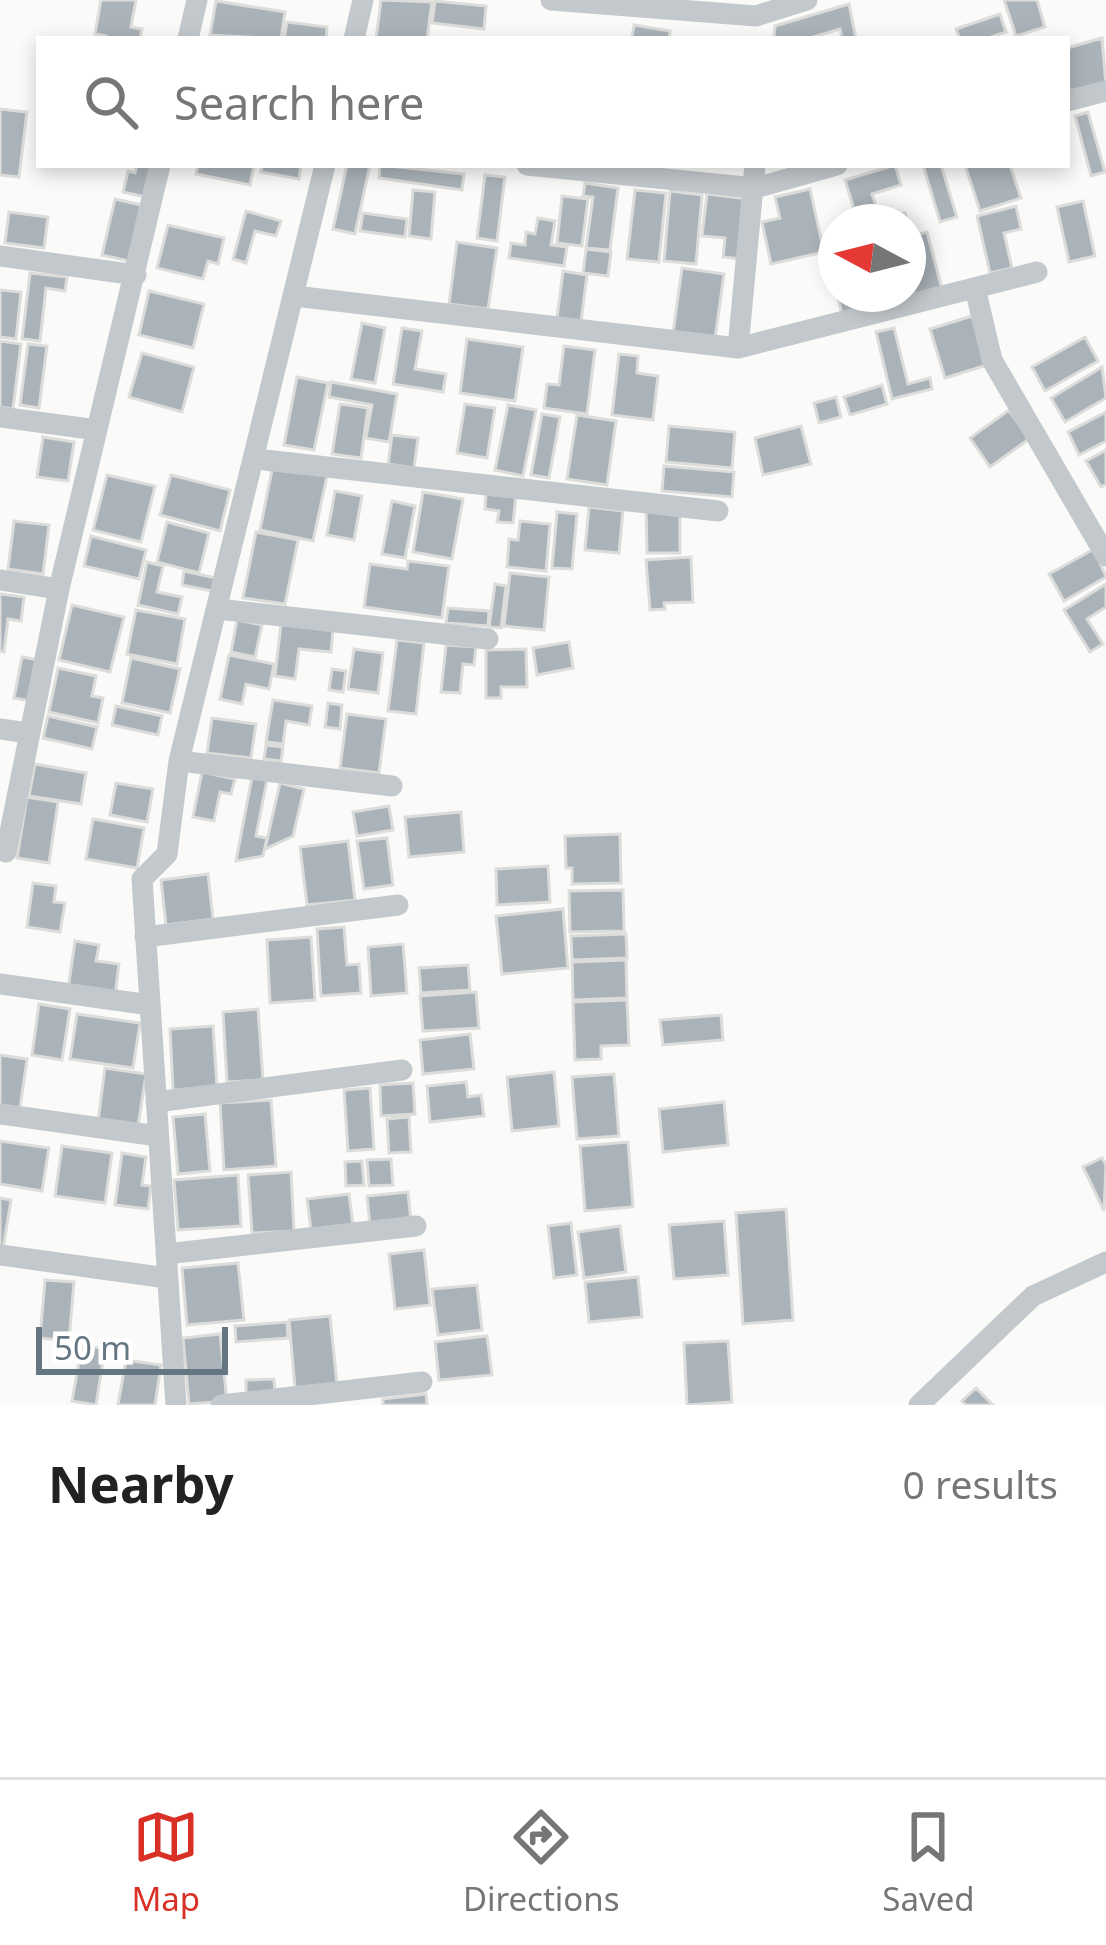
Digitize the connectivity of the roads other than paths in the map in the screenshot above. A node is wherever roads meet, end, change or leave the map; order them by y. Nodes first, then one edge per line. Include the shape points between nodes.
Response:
1 (197, 0) edge
2 (364, 0) edge
3 (551, 0) edge
4 (807, 0) edge
5 (761, 16) edge
6 (189, 36) edge
7 (355, 36) edge
8 (1106, 91) edge
9 (1070, 100) edge
10 (159, 168) edge
11 (324, 168) edge
12 (589, 168) edge
13 (815, 168) edge
14 (755, 176) edge
15 (0, 256) edge
16 (1037, 272) dead end
17 (136, 275) junction
18 (975, 288) junction
19 (294, 296) junction
20 (738, 348) junction
21 (0, 417) edge
22 (97, 430) junction
23 (256, 459) junction
24 (718, 511) dead end
25 (1106, 556) edge
26 (0, 580) edge
27 (59, 589) junction
28 (218, 609) junction
29 (488, 639) dead end
30 (0, 729) edge
31 (28, 733) junction
32 (179, 761) junction
33 (392, 786) dead end
34 (6, 852) dead end
35 (398, 905) dead end
36 (145, 937) junction
37 (0, 984) edge
38 (150, 1005) junction
39 (402, 1070) dead end
40 (156, 1102) junction
41 (0, 1114) edge
42 (158, 1136) junction
43 (416, 1226) dead end
44 (0, 1255) edge
45 (166, 1255) junction
46 (1106, 1262) edge
47 (167, 1278) junction
48 (422, 1382) dead end
49 (934, 1400) edge
50 (176, 1405) edge
51 (221, 1405) edge

1 - 6 street
2 - 7 street
3 - 5 street
4 - 5 street
8 - 9 street
10 - 17 street
11 - 19 street
12 - 14 street
13 - 14 street
14 - 20 street
15 - 17 street
16 - 18 street
17 - 22 street
18 - 20 street
18 - 25 street via 992,360
19 - 20 street
19 - 23 street
21 - 22 street
22 - 27 street
23 - 24 street
23 - 28 street
26 - 27 street
27 - 31 street
28 - 29 street
28 - 32 street
30 - 31 street
31 - 34 street
32 - 33 street
32 - 36 street via 167,854 142,879
35 - 36 street
36 - 38 street
37 - 38 street
38 - 40 street
39 - 40 street
40 - 42 street
41 - 42 street
42 - 45 street
43 - 45 street
44 - 47 street
45 - 47 street
46 - 49 street via 1033,1296
47 - 50 street
48 - 51 street

